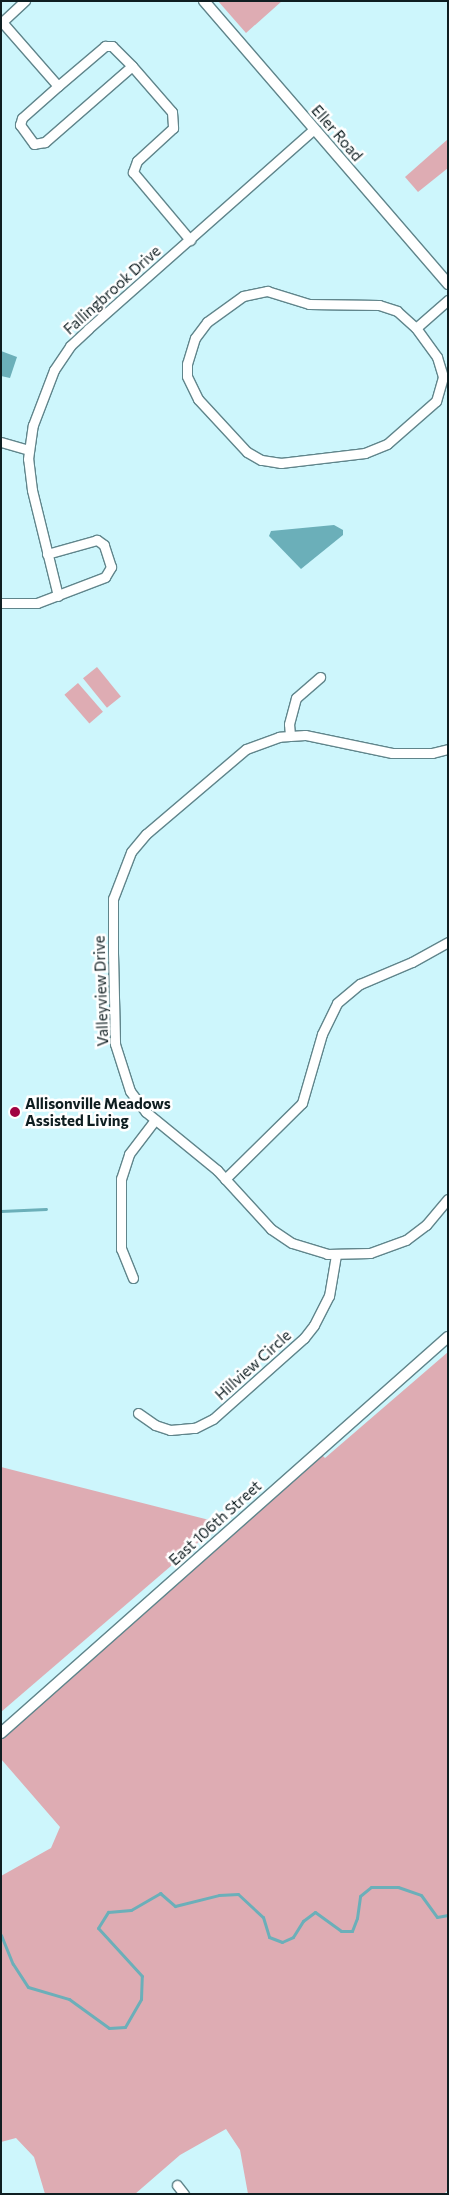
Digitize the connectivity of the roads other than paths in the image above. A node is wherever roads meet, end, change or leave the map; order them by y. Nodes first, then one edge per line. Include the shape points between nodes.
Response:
1 (25, 1) edge
2 (204, 1) edge
3 (2, 22) edge
4 (132, 66) junction
5 (58, 86) junction
6 (314, 129) junction
7 (190, 240) junction
8 (448, 284) edge
9 (448, 300) edge
10 (416, 328) junction
11 (1, 442) edge
12 (29, 450) junction
13 (47, 554) junction
14 (58, 596) junction
15 (1, 603) edge
16 (320, 677) dead end
17 (290, 735) junction
18 (448, 749) edge
19 (448, 942) edge
20 (155, 1120) junction
21 (225, 1179) junction
22 (448, 1199) edge
23 (336, 1254) junction
24 (133, 1278) dead end
25 (448, 1337) edge
26 (138, 1413) dead end
27 (1, 1732) edge
28 (178, 2185) dead end
29 (184, 2194) edge

1 - 3 street
2 - 6 street, Eller Road
3 - 5 street
4 - 5 street via 108,45
4 - 5 street via 45,142 34,144 20,122
4 - 7 street via 172,112 174,120 169,133 138,161 134,172
6 - 7 street, Fallingbrook Drive
6 - 8 street, Eller Road
7 - 12 street, Fallingbrook Drive via 70,346 54,370 41,400
9 - 10 street
10 - 10 street via 437,357 443,377 440,395 422,416 376,450 281,463 261,460 247,452 229,434 195,394 187,376 195,338 207,322 236,300 254,292 279,294 309,304 379,305 397,311
11 - 12 street
12 - 13 street, Fallingbrook Drive via 32,490
13 - 14 street, Fallingbrook Drive
13 - 14 street via 97,540 104,545 110,559 111,567 105,577
14 - 15 street via 26,605
16 - 17 street via 296,698
17 - 18 street, Valleyview Drive via 323,737 392,753 432,753
17 - 20 street, Valleyview Drive via 260,743 233,758 146,834 131,852 119,878 113,908 115,1044 130,1091
19 - 21 street via 412,962 360,984 337,1003 322,1034 302,1103
20 - 21 street, Valleyview Drive
20 - 24 street via 133,1147 121,1179 121,1249
21 - 23 street, Valleyview Drive via 271,1229 292,1243
22 - 23 street, Valleyview Drive via 426,1224 406,1240 370,1253
23 - 26 street, Hillview Circle via 329,1296 314,1325 304,1338 213,1419 195,1428 170,1430 155,1425
25 - 27 street, East 106th Street
28 - 29 street

